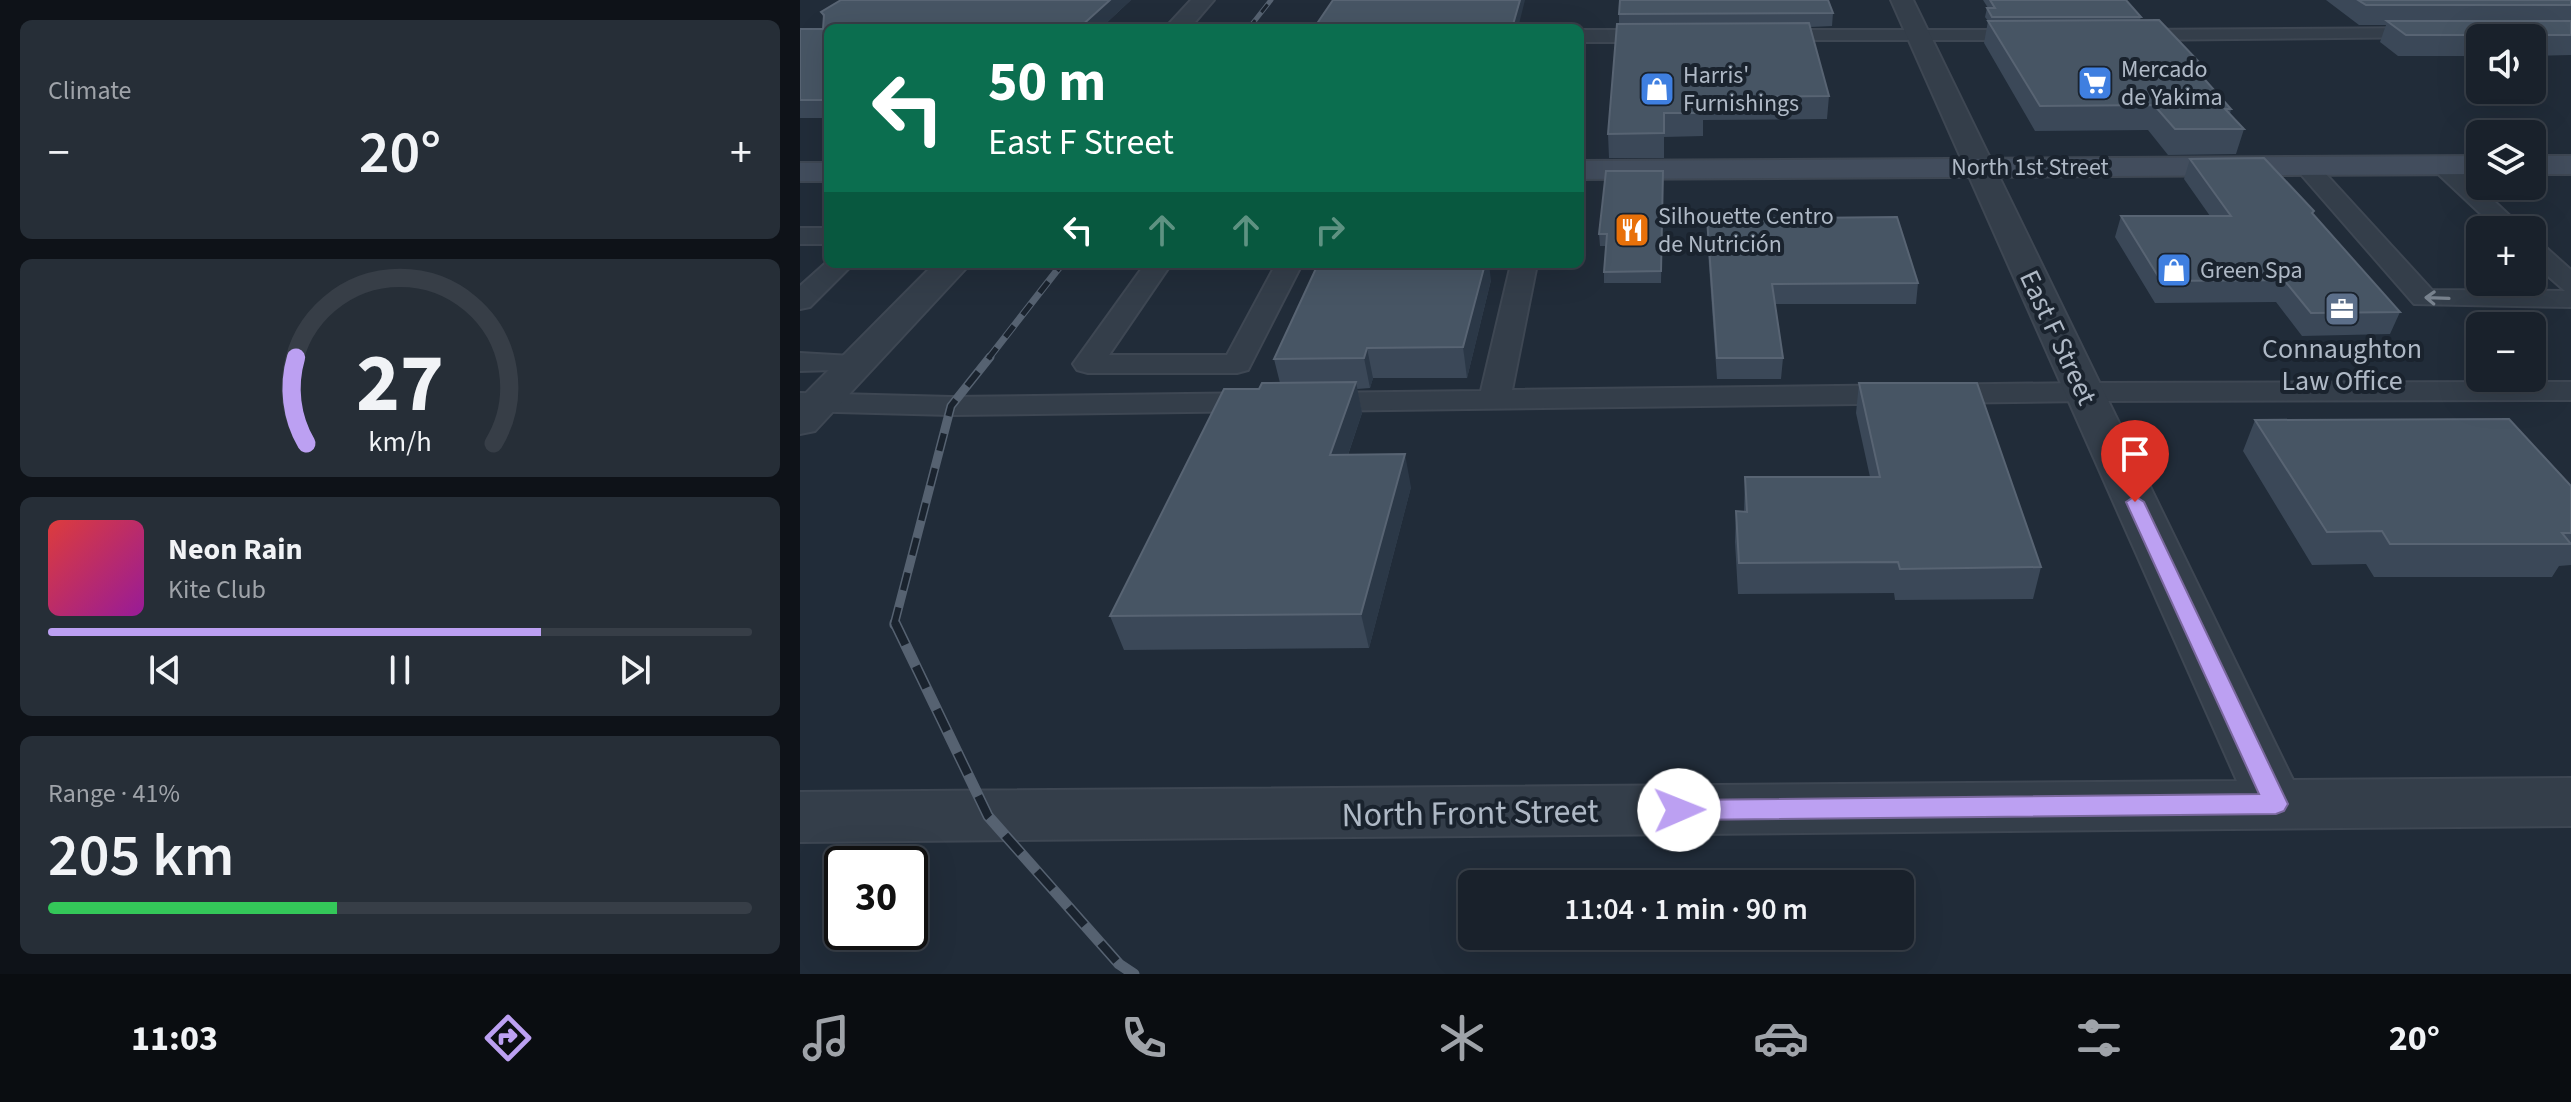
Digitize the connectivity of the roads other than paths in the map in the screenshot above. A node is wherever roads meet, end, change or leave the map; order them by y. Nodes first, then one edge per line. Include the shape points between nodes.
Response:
1 (1203, 0) edge
2 (1902, 0) edge
3 (1181, 24) edge
4 (2455, 33) edge
5 (2044, 35) edge
6 (2107, 35) edge
7 (1584, 36) edge
8 (1688, 36) edge
9 (1749, 36) edge
10 (1919, 36) junction
11 (2442, 165) junction
12 (2466, 165) edge
13 (2546, 165) edge
14 (2571, 165) edge
15 (2306, 166) junction
16 (1980, 167) junction
17 (1584, 170) edge
18 (2497, 216) edge
19 (800, 236) edge
20 (824, 236) edge
21 (2546, 261) edge
22 (836, 268) edge
23 (949, 268) edge
24 (1155, 268) edge
25 (1287, 268) edge
26 (1523, 268) edge
27 (2571, 284) edge
28 (2571, 299) edge
29 (800, 301) edge
30 (800, 362) edge
31 (857, 363) junction
32 (2571, 391) edge
33 (2084, 392) junction
34 (1495, 399) junction
35 (807, 408) edge
36 (2571, 802) edge
37 (2276, 804) junction
38 (800, 817) edge

1 - 3 street
2 - 10 street, East F Street
4 - 6 lane
5 - 10 lane
7 - 8 lane
9 - 10 lane
10 - 16 street, East F Street
11 - 12 main road, North 1st Street
11 - 15 main road, North 1st Street
11 - 18 lane
13 - 14 main road
15 - 16 main road, North 1st Street
28 -> 15 lane via 2424,298
16 - 17 main road, North 1st Street
16 - 33 street, East F Street
19 - 20 lane
21 - 27 lane
22 - 29 lane
23 - 31 street
24 - 25 lane via 1088,364 1237,364
26 - 34 lane
30 - 31 lane
31 - 35 street
32 - 33 lane
33 - 34 lane
33 - 37 street, East F Street
34 - 35 lane
36 - 37 street, North Front Street
37 - 38 street, North Front Street

